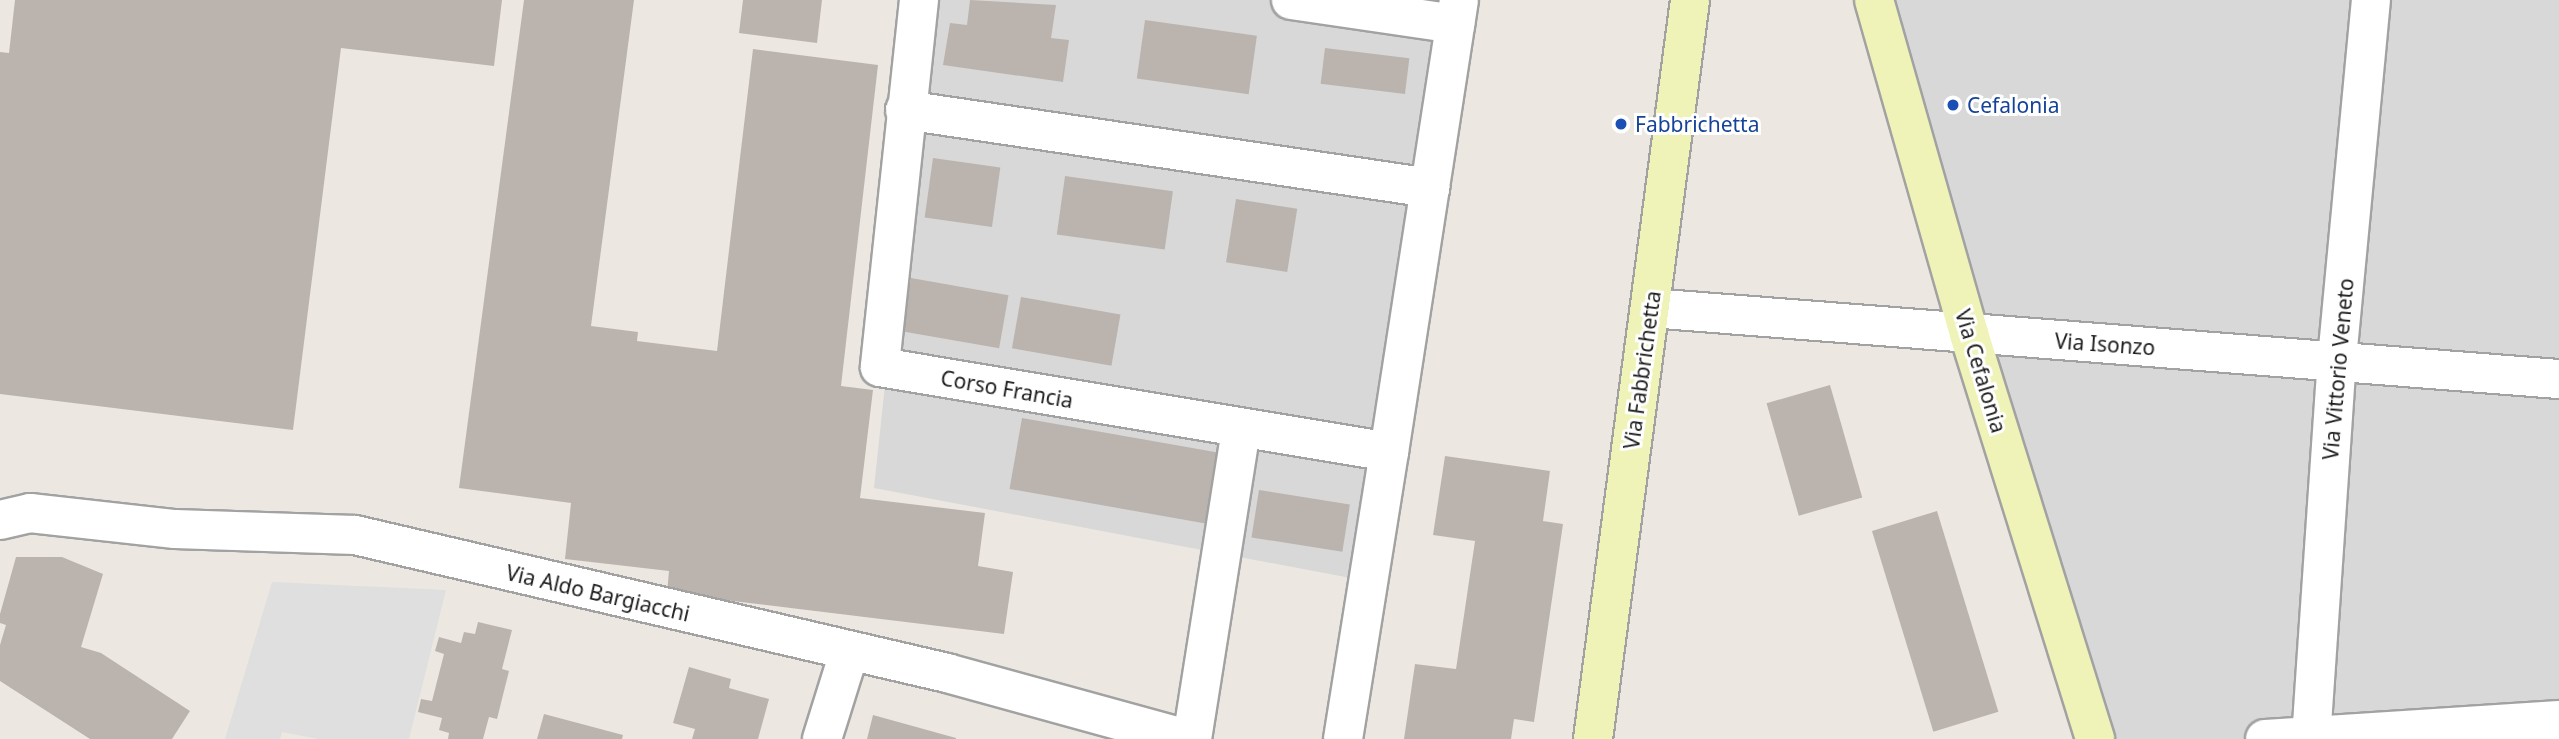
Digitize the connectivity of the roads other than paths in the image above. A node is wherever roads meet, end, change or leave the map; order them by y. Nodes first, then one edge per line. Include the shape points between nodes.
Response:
1 (919, 0) edge
2 (1291, 0) edge
3 (1690, 0) edge
4 (1874, 0) edge
5 (2371, 0) edge
6 (1457, 12) edge
7 (905, 110) junction
8 (1430, 188) junction
9 (1650, 308) junction
10 (1969, 334) junction
11 (2337, 359) junction
12 (2559, 379) edge
13 (1241, 428) junction
14 (1389, 452) junction
15 (0, 520) edge
16 (849, 653) junction
17 (2559, 720) edge
18 (2312, 737) edge
19 (822, 739) edge
20 (1190, 739) edge
21 (1343, 739) edge
22 (1593, 739) edge
23 (2095, 739) edge
24 (2265, 739) edge

1 - 7 street, Corso Francia
2 - 6 street
3 - 9 street, Via Fabbrichetta
4 - 10 street, Via Cefalonia
5 - 11 street, Via Vittorio Veneto
6 - 8 street
7 - 8 street
7 - 13 street, Corso Francia via 880,367
8 - 14 street
9 - 10 street, Via Isonzo
9 - 22 street, Via Fabbrichetta
10 - 11 street, Via Isonzo
10 - 23 street, Via Cefalonia
11 - 12 street, Via Isonzo
11 - 18 street, Via Vittorio Veneto
13 - 14 street, Corso Francia
13 - 20 street
14 - 21 street
15 - 16 street, Via Aldo Bargiacchi via 30,513 175,529 355,536
16 - 19 street
16 - 20 street, Via Aldo Bargiacchi via 947,673
17 - 18 street
18 - 24 street

